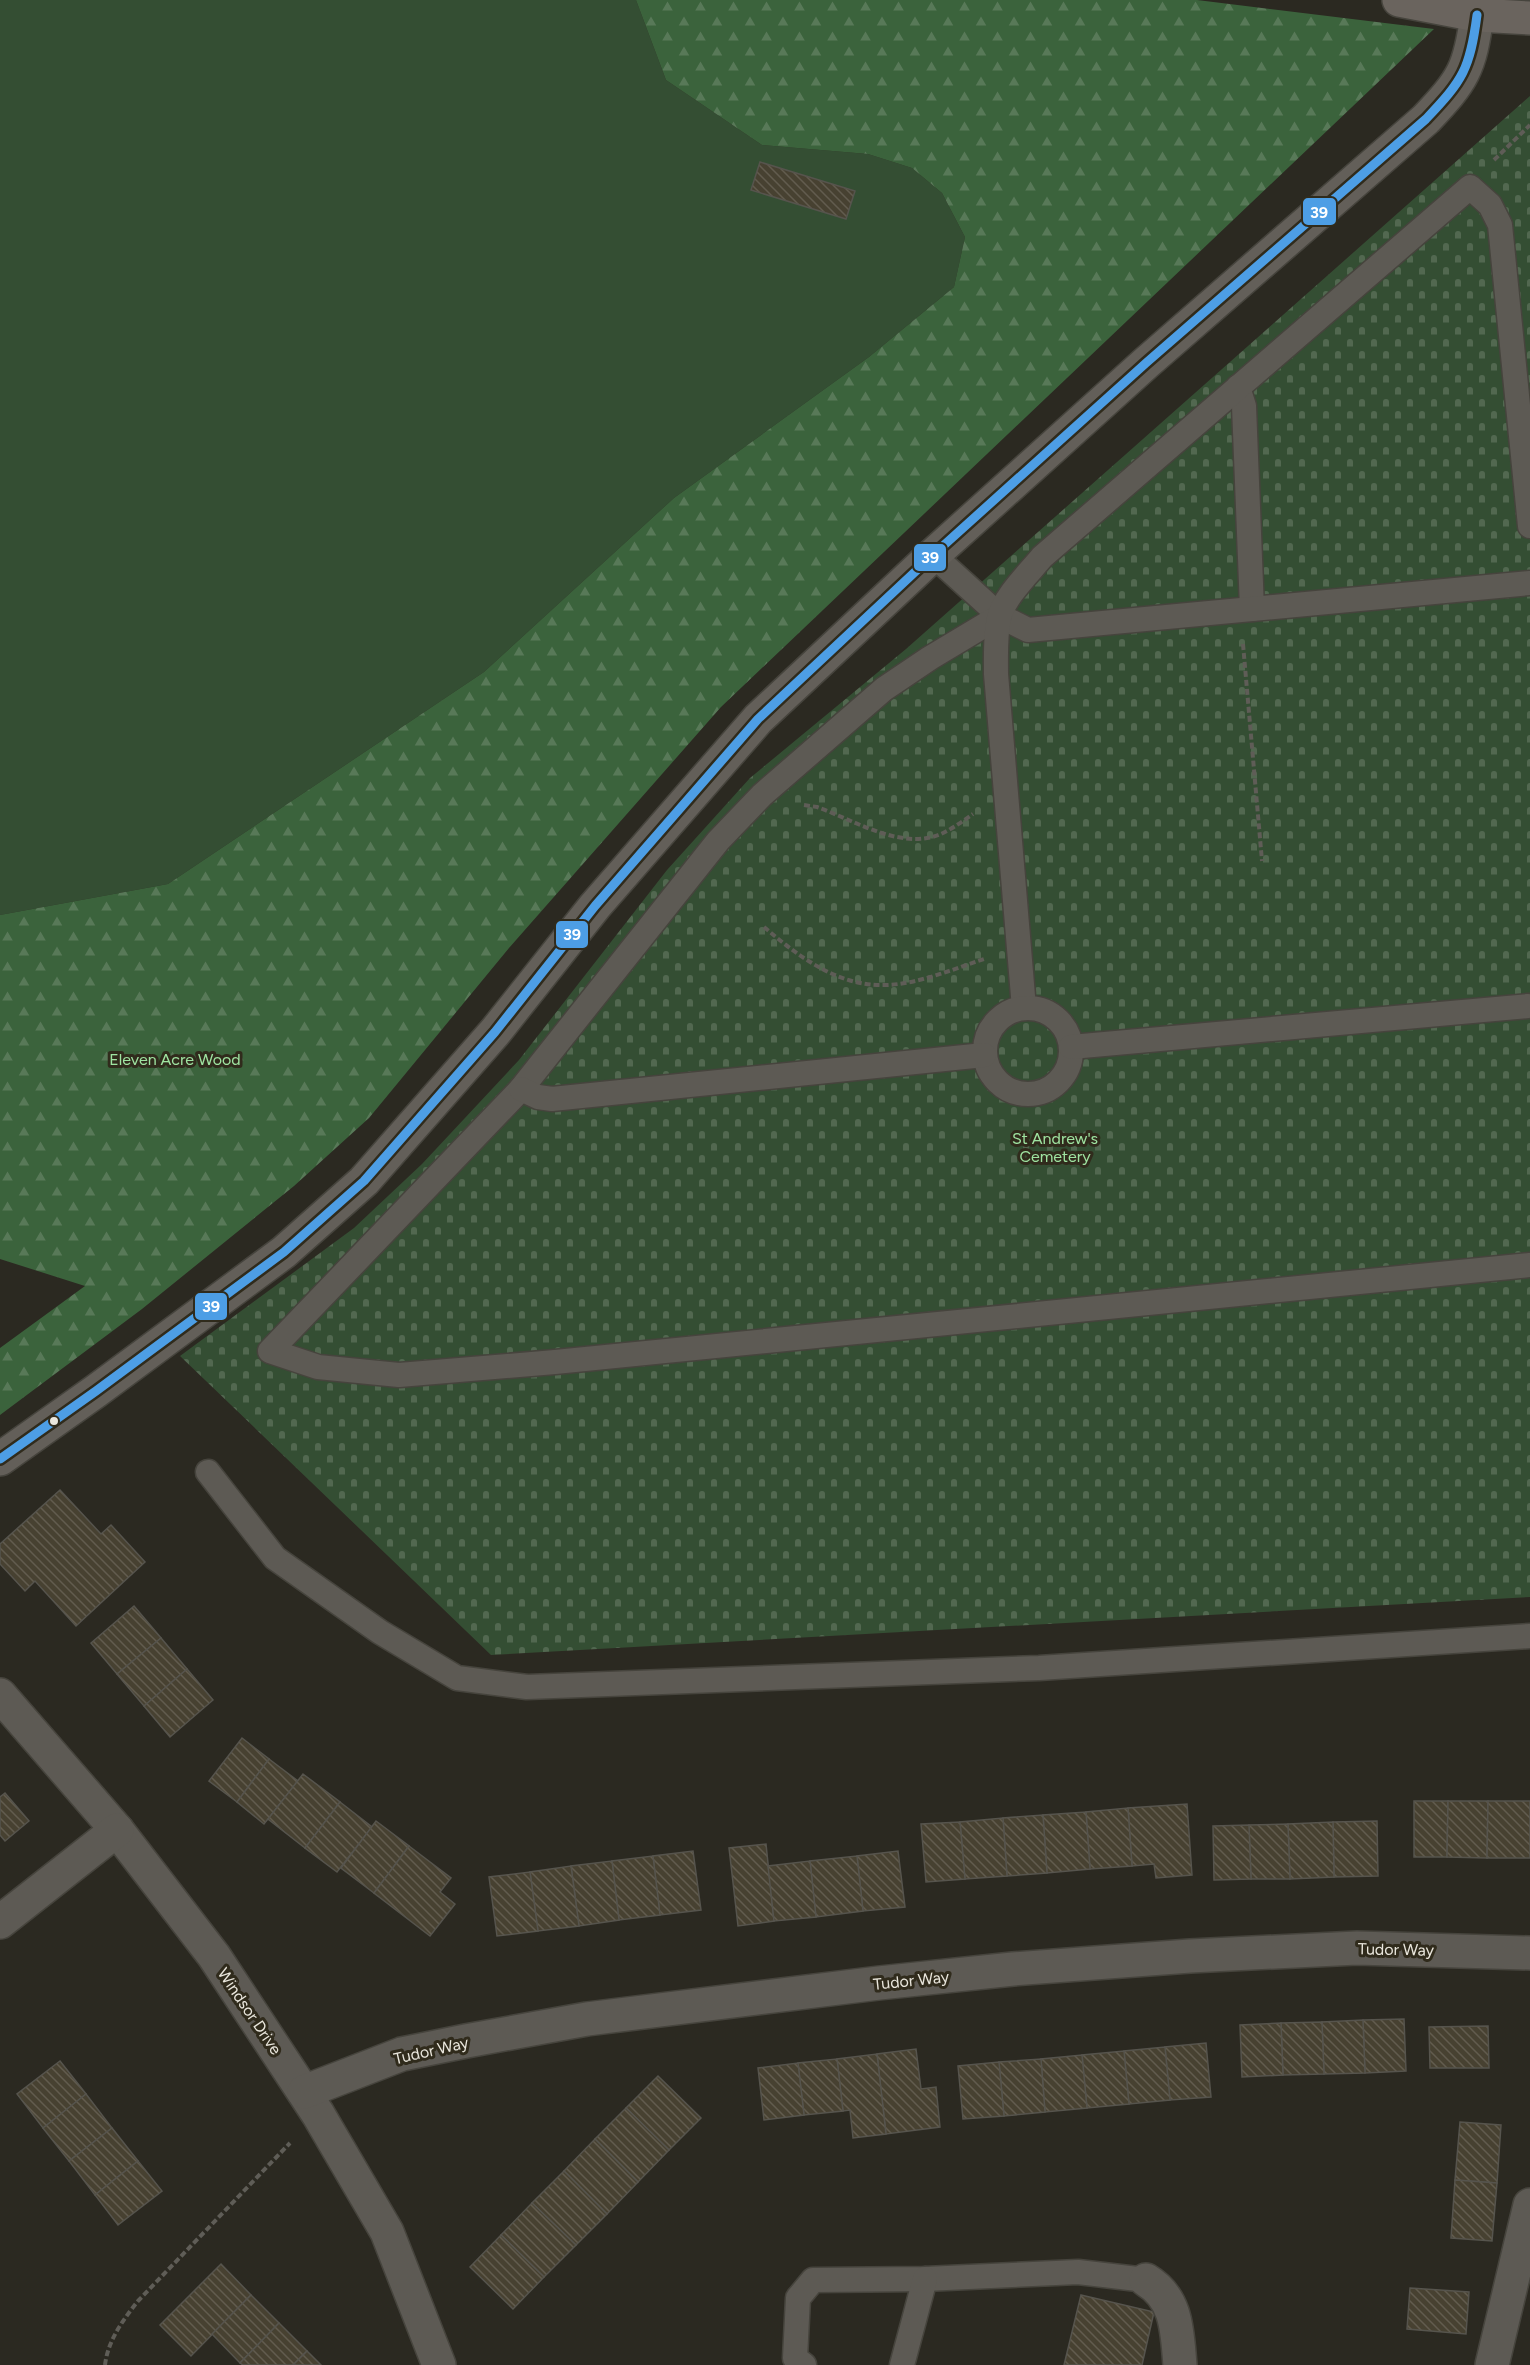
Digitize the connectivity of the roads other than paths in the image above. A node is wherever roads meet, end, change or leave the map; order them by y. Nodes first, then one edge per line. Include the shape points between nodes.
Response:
1 (1399, 0) edge
2 (1443, 4) edge
3 (1478, 15) junction
4 (1530, 18) edge
5 (1238, 387) junction
6 (1530, 526) edge
7 (933, 555) junction
8 (1530, 583) edge
9 (1246, 609) junction
10 (1000, 616) junction
11 (1529, 1002) edge
12 (1024, 1008) junction
13 (1071, 1047) junction
14 (984, 1055) junction
15 (521, 1089) junction
16 (1530, 1265) edge
17 (0, 1459) edge
18 (208, 1472) dead end
19 (1530, 1636) edge
20 (0, 1695) edge
21 (117, 1830) junction
22 (0, 1922) edge
23 (1530, 1953) edge
24 (311, 2103) junction
25 (1530, 2205) edge
26 (1527, 2238) edge
27 (925, 2279) junction
28 (1146, 2280) joint
29 (439, 2365) edge
30 (804, 2365) edge
31 (902, 2365) edge
32 (1180, 2365) edge
33 (1492, 2365) edge

1 - 2 main road
2 - 3 main road
3 - 4 main road
3 - 7 street via 1470,61 1451,92 1426,119
5 - 6 lane via 1470,187 1490,205 1500,225
5 - 9 lane via 1244,406
5 - 10 lane via 1042,557
7 - 10 lane
7 - 17 street via 758,719 364,1181 285,1252
8 - 9 lane
9 - 10 lane via 1028,630
10 - 12 lane via 996,674
10 - 15 lane via 884,689 762,795 718,841
11 - 13 lane
12 - 13 lane via 1041,1010 1056,1018
12 - 14 lane via 1008,1012 995,1023 986,1038
13 - 14 lane via 1069,1064 1061,1079 1048,1090 1032,1095 1015,1093 1000,1084 989,1071
14 - 15 lane via 552,1099
15 - 16 lane via 270,1351 318,1367 399,1376
18 - 19 lane via 276,1558 380,1632 458,1678 527,1687 1039,1668
20 - 21 street, Windsor Drive
21 - 22 street
21 - 24 street, Windsor Drive via 214,1956
23 - 24 street, Tudor Way via 1357,1948 1037,1967 879,1983 587,2019 402,2054
24 - 29 street, Windsor Drive via 387,2232
25 - 26 street
26 - 33 street
27 - 28 lane via 1078,2272
27 - 30 lane via 813,2280 798,2298 795,2358
27 - 31 lane
28 - 32 street via 1155,2285 1174,2314

